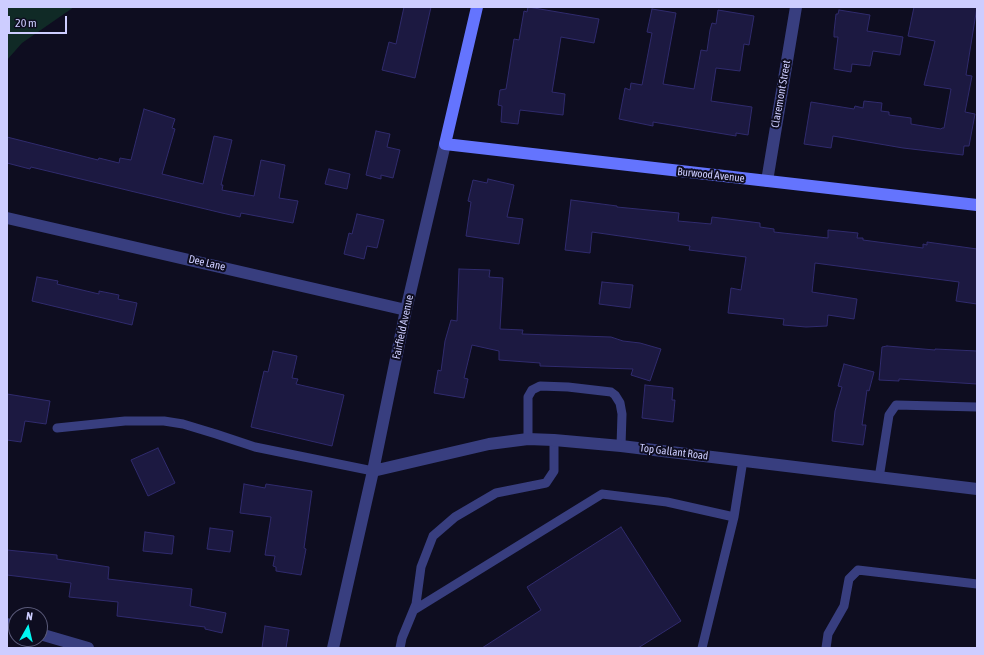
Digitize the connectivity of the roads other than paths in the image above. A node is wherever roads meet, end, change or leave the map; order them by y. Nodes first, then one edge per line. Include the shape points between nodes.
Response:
1 (477, 7) edge
2 (796, 7) edge
3 (445, 144) junction
4 (767, 181) junction
5 (977, 205) edge
6 (7, 218) edge
7 (406, 310) junction
8 (977, 407) edge
9 (57, 428) dead end
10 (528, 439) junction
11 (554, 440) junction
12 (621, 446) junction
13 (743, 460) junction
14 (373, 470) junction
15 (879, 478) junction
16 (977, 489) edge
17 (734, 517) junction
18 (977, 584) edge
19 (414, 610) junction
20 (48, 636) edge
21 (88, 648) edge
22 (333, 648) edge
23 (400, 648) edge
24 (702, 648) edge
25 (826, 648) edge

1 - 3 street, Fairfield Avenue
2 - 4 street, Claremont Street
3 - 4 street, Burwood Avenue
3 - 7 street, Fairfield Avenue
4 - 5 street, Burwood Avenue
6 - 7 street, Dee Lane
7 - 14 street, Fairfield Avenue
8 - 15 lane via 896,405 889,415
9 - 14 lane via 125,421 164,421 183,424 255,447
10 - 11 street, Top Gallant Road
10 - 12 lane via 528,397 532,390 540,386 568,387 611,392 615,395 622,414
10 - 14 street, Top Gallant Road via 475,446
11 - 12 street, Top Gallant Road
11 - 19 lane via 554,471 546,483 496,493 455,517 433,536 421,568
12 - 13 street, Top Gallant Road
13 - 15 street, Top Gallant Road
13 - 17 lane
14 - 22 street, Fairfield Avenue
15 - 16 street, Top Gallant Road
17 - 19 lane via 667,502 602,494
17 - 24 lane
18 - 25 lane via 858,570 849,579 844,606 828,634
19 - 23 lane
20 - 21 street

